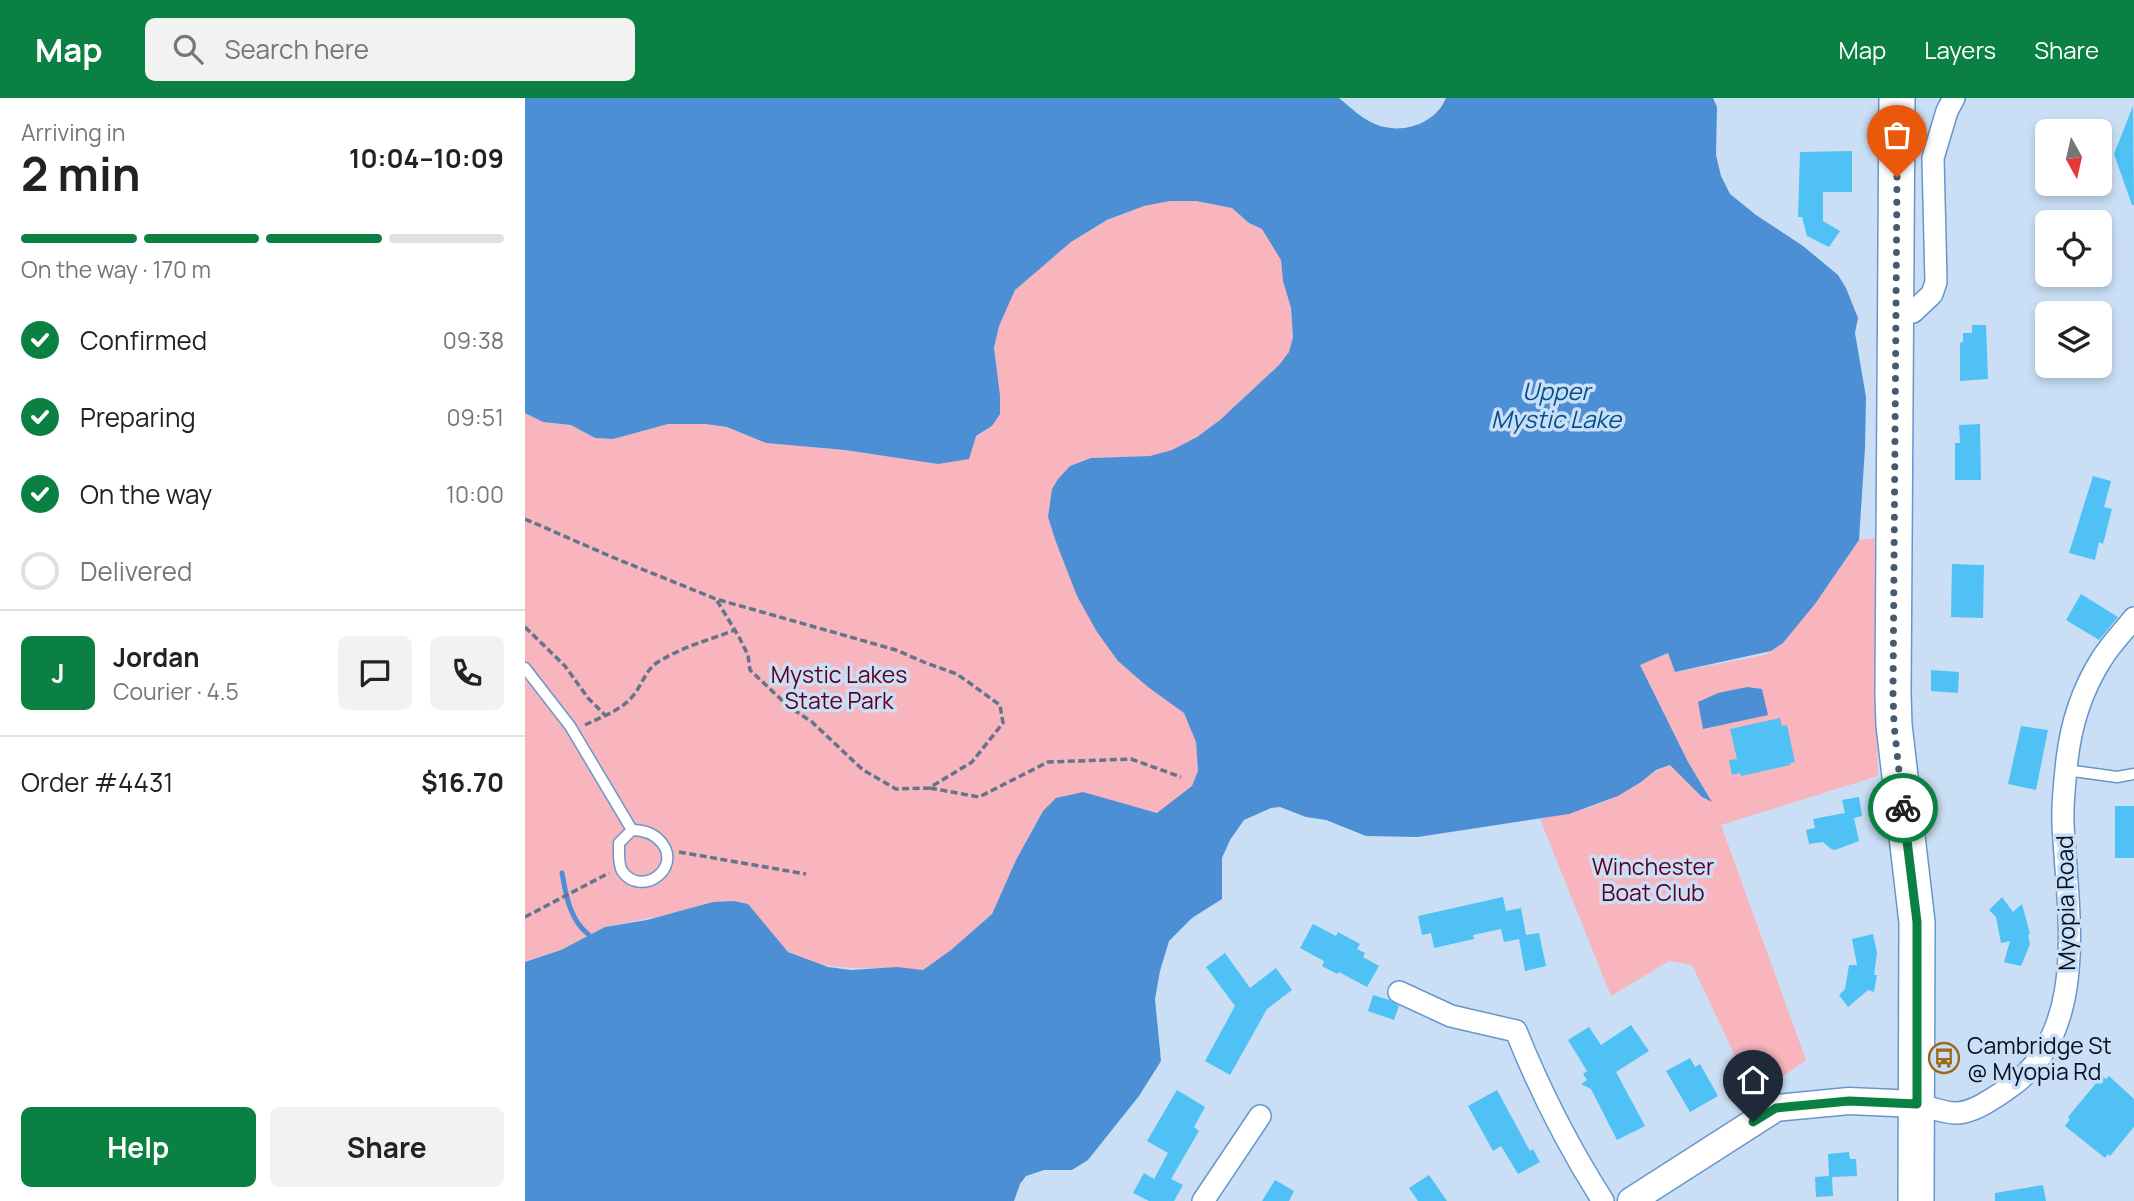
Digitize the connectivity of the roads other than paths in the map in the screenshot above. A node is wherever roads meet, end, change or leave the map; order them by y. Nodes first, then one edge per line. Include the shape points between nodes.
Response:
1 (1897, 98) edge
2 (1954, 98) edge
3 (1897, 312) junction
4 (2134, 618) edge
5 (525, 668) edge
6 (2067, 770) junction
7 (2134, 774) edge
8 (632, 830) junction
9 (1399, 992) dead end
10 (1917, 1104) junction
11 (1260, 1116) dead end
12 (1203, 1201) edge
13 (1603, 1201) edge
14 (1631, 1201) edge
15 (1916, 1201) edge

1 - 3 highway
2 - 3 street via 1933,158 1936,282 1932,294 1913,312
3 - 10 highway via 1893,694 1917,922
4 - 6 street, Myopia Road via 2101,660 2078,706
5 - 8 lane via 574,731
6 - 7 lane via 2117,777
6 - 10 street, Myopia Road via 2063,821 2069,891 2067,994 2055,1032 2023,1079 1982,1105 1958,1113
8 - 8 lane via 619,843 621,867 640,882 653,881 667,863 667,850 650,833
9 - 13 street via 1451,1016 1516,1031 1570,1149
10 - 14 street via 1849,1101 1776,1108
10 - 15 highway
11 - 12 street

